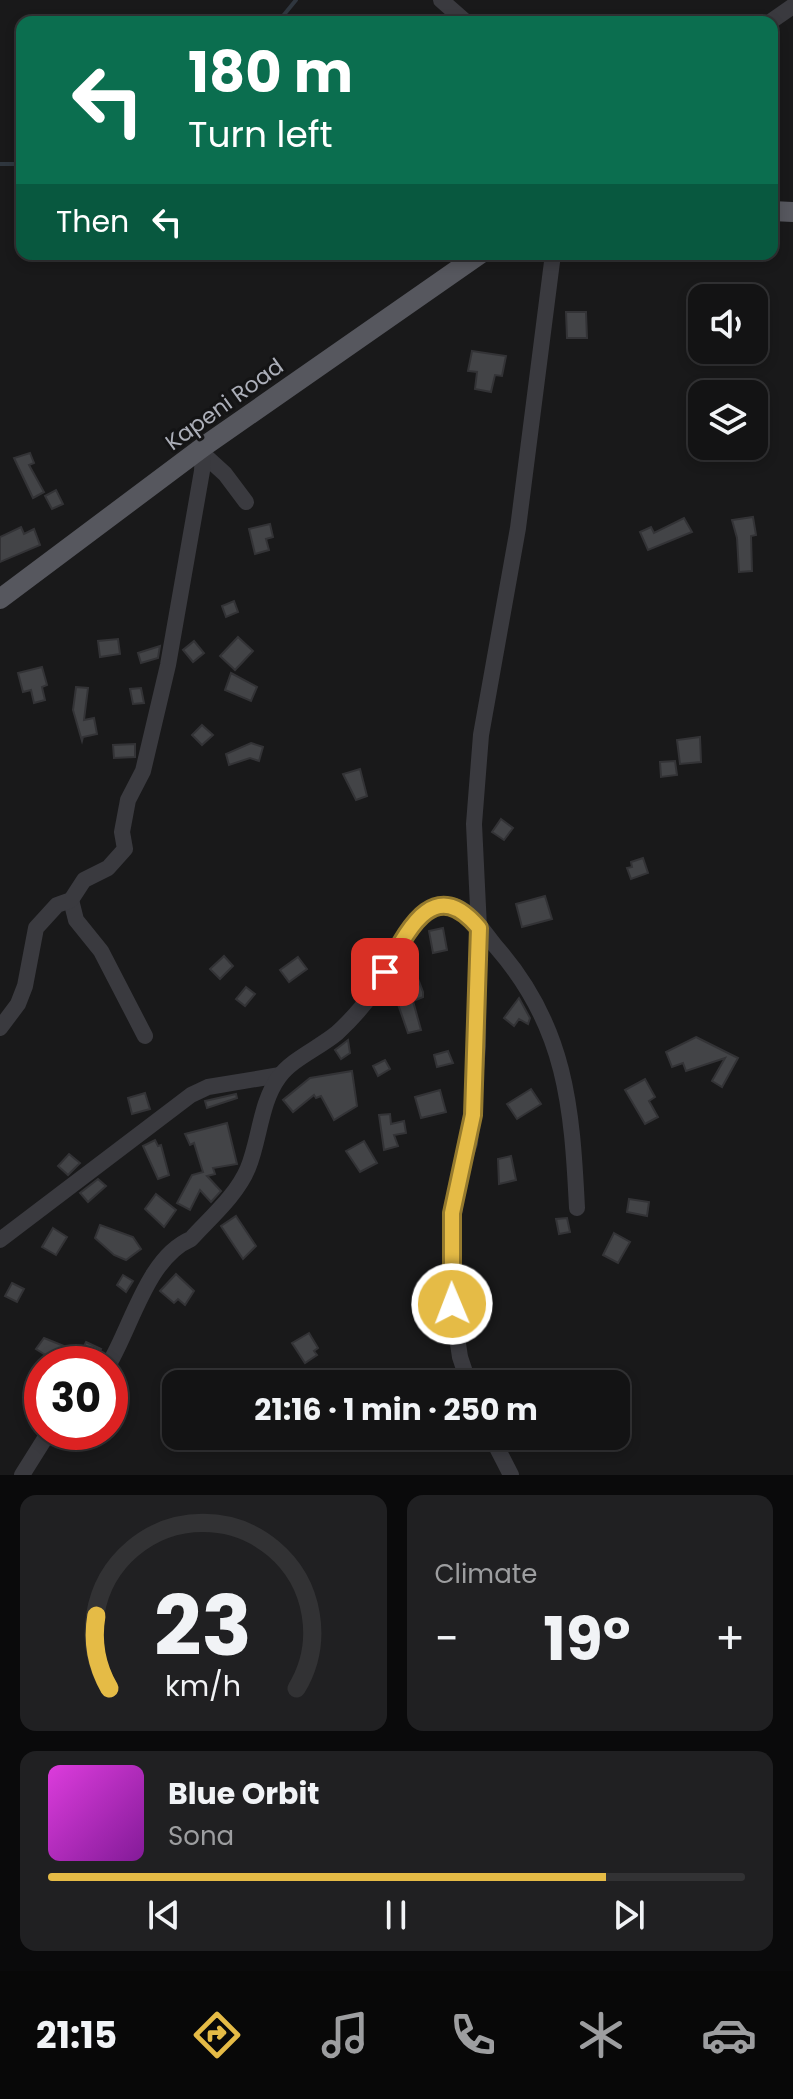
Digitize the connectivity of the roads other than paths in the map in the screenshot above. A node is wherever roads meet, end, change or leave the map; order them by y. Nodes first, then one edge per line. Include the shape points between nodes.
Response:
1 (441, 0) edge
2 (459, 16) edge
3 (472, 260) edge
4 (552, 260) edge
5 (203, 450) junction
6 (246, 502) dead end
7 (0, 599) edge
8 (71, 900) junction
9 (479, 928) junction
10 (0, 1028) edge
11 (145, 1036) dead end
12 (280, 1075) junction
13 (577, 1208) dead end
14 (0, 1240) edge
15 (118, 1346) edge
16 (464, 1370) edge
17 (38, 1450) edge
18 (498, 1450) edge
19 (22, 1475) edge
20 (511, 1475) edge

1 - 2 street
3 - 5 main road, Kapeni Road
4 - 9 street via 521,512 481,735 474,824
5 - 6 street
5 - 7 main road, Kapeni Road
5 - 8 street via 168,665 143,771 128,800 122,832 125,849 108,868 84,880
8 - 10 street via 57,905 36,928 25,986
8 - 11 street via 76,920 101,951
9 - 12 street via 464,910 449,905 421,914 357,1012
9 - 13 street via 521,976 559,1057
9 - 16 street via 473,1115 450,1246 452,1304
12 - 14 street via 208,1087 191,1095
12 - 15 street via 248,1170 191,1239 161,1261
17 - 19 street
18 - 20 street

